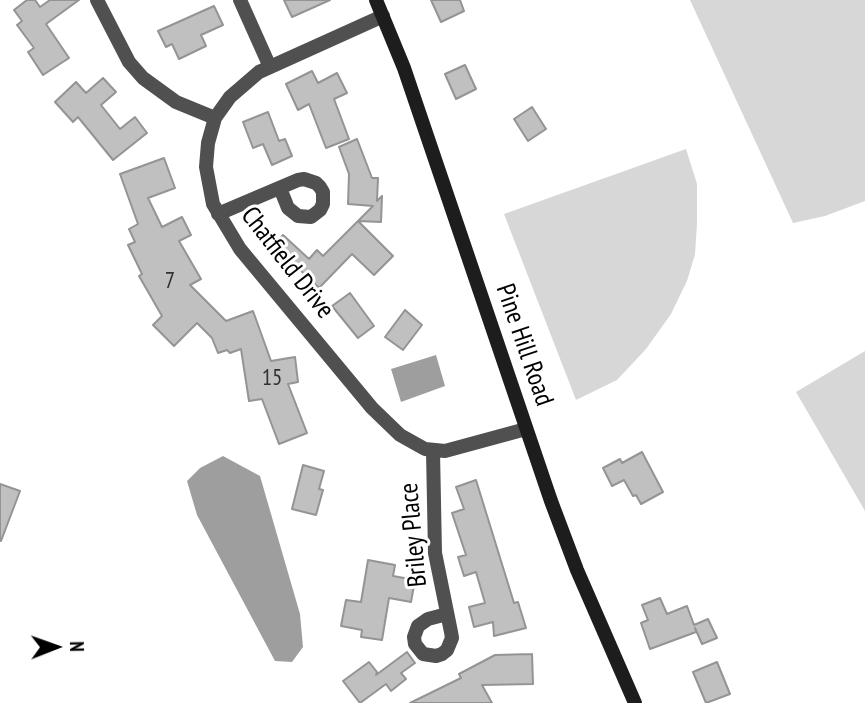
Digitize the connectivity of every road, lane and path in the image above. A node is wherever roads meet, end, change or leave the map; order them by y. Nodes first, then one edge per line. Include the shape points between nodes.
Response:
1 (97, 0) edge
2 (240, 0) edge
3 (376, 0) edge
4 (383, 16) junction
5 (270, 67) junction
6 (215, 118) junction
7 (279, 188) dead end
8 (218, 214) junction
9 (526, 429) junction
10 (433, 451) junction
11 (447, 614) dead end
12 (635, 703) edge

1 - 6 street via 129,62 143,78 176,102
2 - 5 street
3 - 4 street, Pine Hill Road
4 - 5 street, Chatfield Drive
4 - 9 street, Pine Hill Road
5 - 6 street, Chatfield Drive via 240,87
6 - 8 street, Chatfield Drive via 206,167
7 - 8 street
8 - 10 street, Chatfield Drive via 240,249 372,408 400,435
9 - 10 street
9 - 12 street, Pine Hill Road via 577,570
10 - 11 street, Briley Place via 435,553

